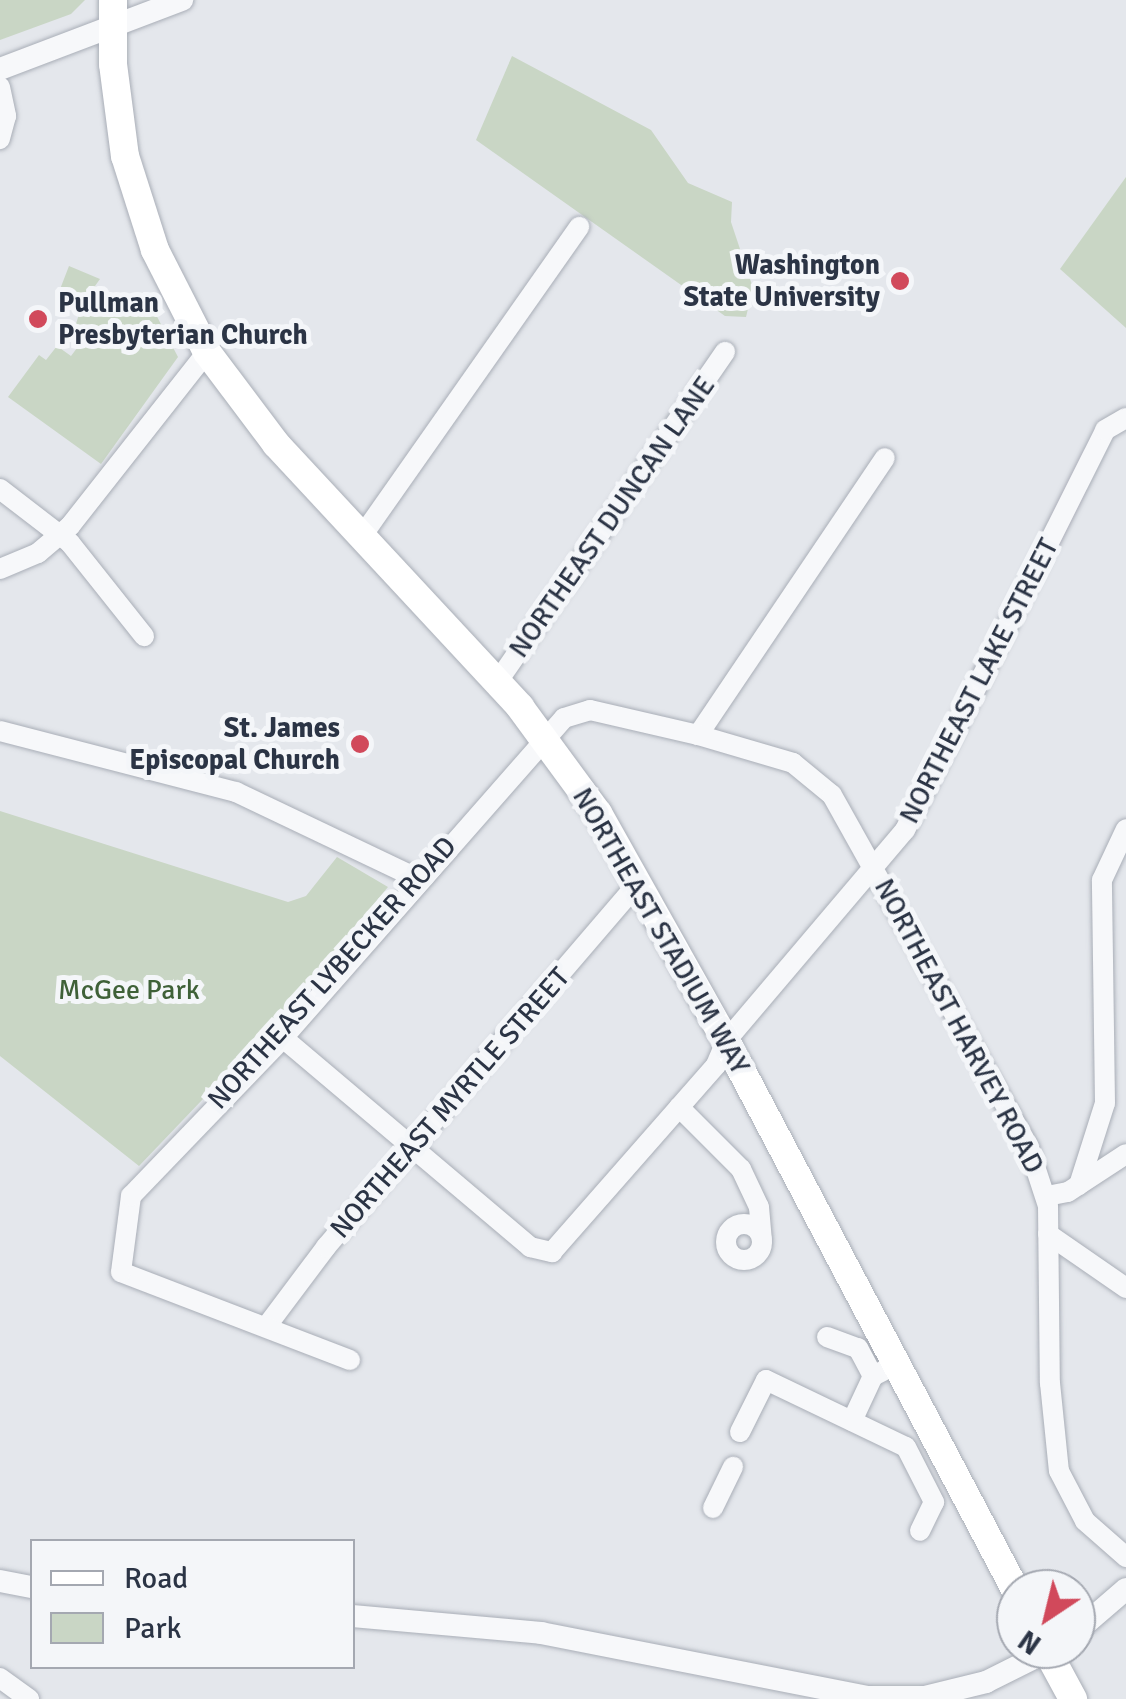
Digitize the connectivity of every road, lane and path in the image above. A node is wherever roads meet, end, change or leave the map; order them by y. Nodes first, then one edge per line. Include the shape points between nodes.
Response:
1 (182, 0) edge
2 (113, 12) edge
3 (0, 69) edge
4 (0, 87) edge
5 (0, 139) edge
6 (579, 227) dead end
7 (207, 352) junction
8 (726, 352) dead end
9 (1126, 418) edge
10 (885, 458) dead end
11 (0, 489) edge
12 (60, 536) junction
13 (362, 536) junction
14 (0, 569) edge
15 (144, 636) dead end
16 (498, 681) junction
17 (0, 731) edge
18 (698, 735) junction
19 (544, 736) junction
20 (1126, 828) edge
21 (876, 871) junction
22 (418, 879) junction
23 (640, 882) junction
24 (282, 1038) junction
25 (726, 1041) junction
26 (680, 1107) junction
27 (412, 1148) junction
28 (1126, 1154) edge
29 (1079, 1185) junction
30 (1047, 1196) junction
31 (1048, 1234) junction
32 (762, 1241) dead end
33 (1126, 1288) edge
34 (266, 1328) junction
35 (827, 1336) dead end
36 (350, 1360) dead end
37 (886, 1370) junction
38 (852, 1421) junction
39 (740, 1432) dead end
40 (733, 1467) dead end
41 (713, 1508) dead end
42 (920, 1531) dead end
43 (1126, 1558) edge
44 (1003, 1569) edge
45 (0, 1581) edge
46 (30, 1587) edge
47 (1126, 1589) edge
48 (1096, 1615) edge
49 (355, 1616) edge
50 (1011, 1669) edge
51 (1058, 1669) edge
52 (0, 1678) edge
53 (801, 1692) edge
54 (29, 1699) edge
55 (1073, 1699) edge

1 - 2 street
2 - 3 street
2 - 7 main road, NORTHEAST STADIUM WAY via 118,116 139,207
4 - 5 street via 6,116
6 - 13 street
7 - 12 street
7 - 13 main road, NORTHEAST STADIUM WAY via 276,444
8 - 16 street, NORTHEAST DUNCAN LANE
9 - 21 street, NORTHEAST LAKE STREET via 1104,430 905,830
10 - 18 street
11 - 12 street
12 - 14 street
12 - 15 street
13 - 16 main road, NORTHEAST STADIUM WAY
16 - 19 main road, NORTHEAST STADIUM WAY
17 - 22 street via 236,792
18 - 19 street, NORTHEAST HARVEY ROAD via 590,710 572,713
18 - 21 street, NORTHEAST HARVEY ROAD via 793,763 816,778
19 - 22 street, NORTHEAST LYBECKER ROAD
19 - 23 main road, NORTHEAST STADIUM WAY
20 - 29 street via 1102,880 1105,1103
21 - 25 street, NORTHEAST LAKE STREET
21 - 30 street, NORTHEAST HARVEY ROAD via 1029,1148
22 - 24 street, NORTHEAST LYBECKER ROAD
23 - 25 main road, NORTHEAST STADIUM WAY
23 - 27 street, NORTHEAST MYRTLE STREET
24 - 27 street
24 - 34 street, NORTHEAST LYBECKER ROAD via 131,1196 120,1272
25 - 26 street, NORTHEAST LAKE STREET via 716,1065
25 - 37 main road, NORTHEAST STADIUM WAY
26 - 27 street, NORTHEAST LAKE STREET via 560,1246 545,1254
26 - 32 street via 727,1149 748,1181
27 - 34 street, NORTHEAST MYRTLE STREET
28 - 29 street
29 - 30 street
30 - 31 street, NORTHEAST HARVEY ROAD
31 - 33 street
31 - 43 street, NORTHEAST HARVEY ROAD via 1059,1471 1084,1521
34 - 36 street
35 - 37 street via 858,1348
37 - 38 street
37 - 44 main road, NORTHEAST STADIUM WAY
38 - 39 street via 766,1380
38 - 42 street via 912,1452 935,1506
40 - 41 street
45 - 46 street
47 - 48 street
49 - 53 street via 541,1633
50 - 53 street via 925,1698
51 - 55 main road
52 - 54 street

